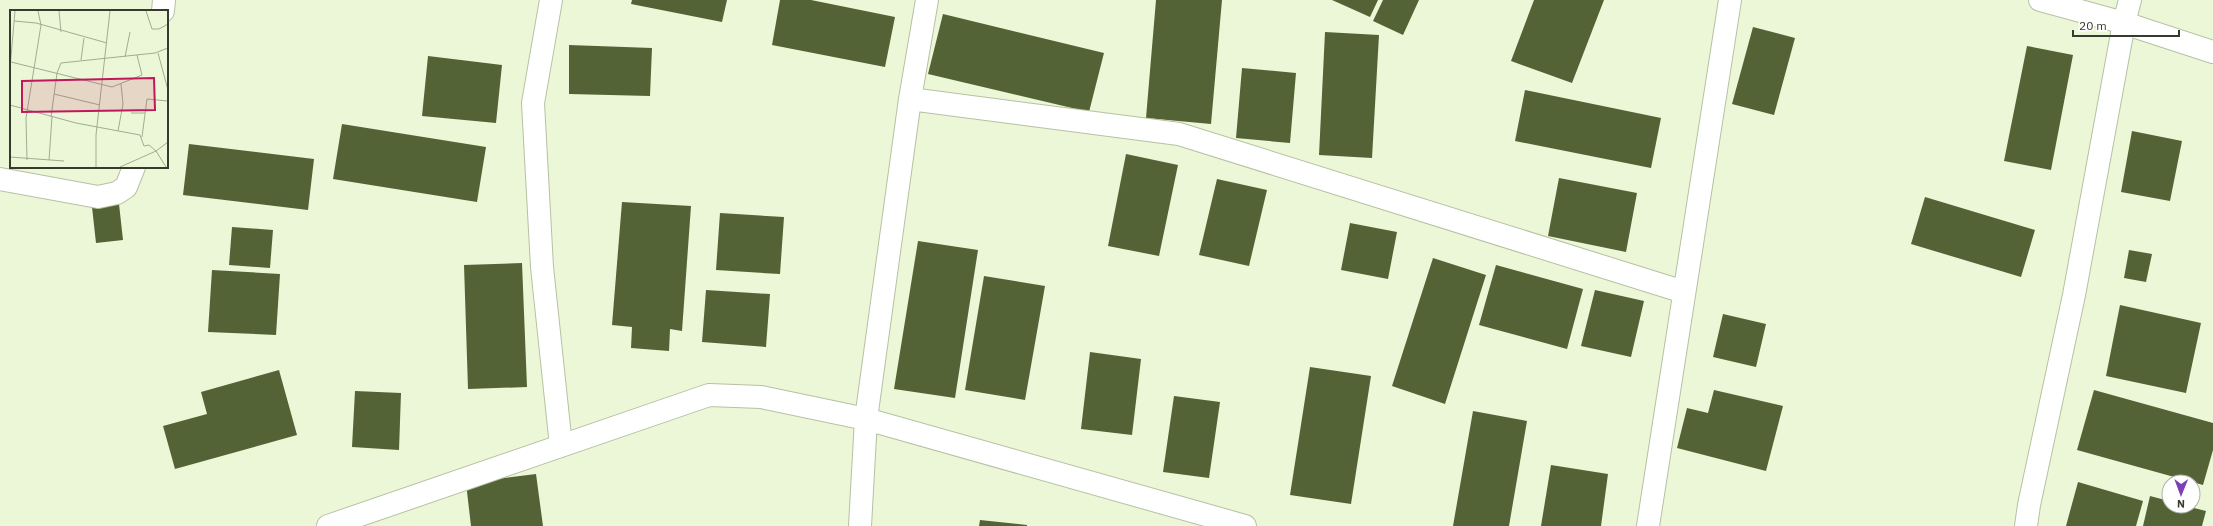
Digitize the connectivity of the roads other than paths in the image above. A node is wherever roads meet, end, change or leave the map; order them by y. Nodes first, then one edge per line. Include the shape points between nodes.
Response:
1 (164, 0) edge
2 (551, 0) edge
3 (927, 0) edge
4 (1730, 0) edge
5 (2040, 0) edge
6 (2130, 0) edge
7 (162, 10) edge
8 (2124, 23) junction
9 (2213, 52) edge
10 (910, 99) junction
11 (134, 168) edge
12 (0, 179) edge
13 (1684, 292) junction
14 (866, 418) junction
15 (561, 446) junction
16 (328, 526) edge
17 (860, 526) edge
18 (1245, 526) edge
19 (1648, 526) edge
20 (2026, 526) edge

1 - 7 street
2 - 15 street via 533,103 542,267
3 - 10 street
4 - 13 street
5 - 8 street
6 - 8 street
8 - 9 street
8 - 20 street via 2074,295
10 - 13 street via 1179,134
10 - 14 street
11 - 12 street via 126,186 117,193 98,197
13 - 19 street
14 - 15 street via 761,397 709,395
14 - 17 street
14 - 18 street
15 - 16 street

